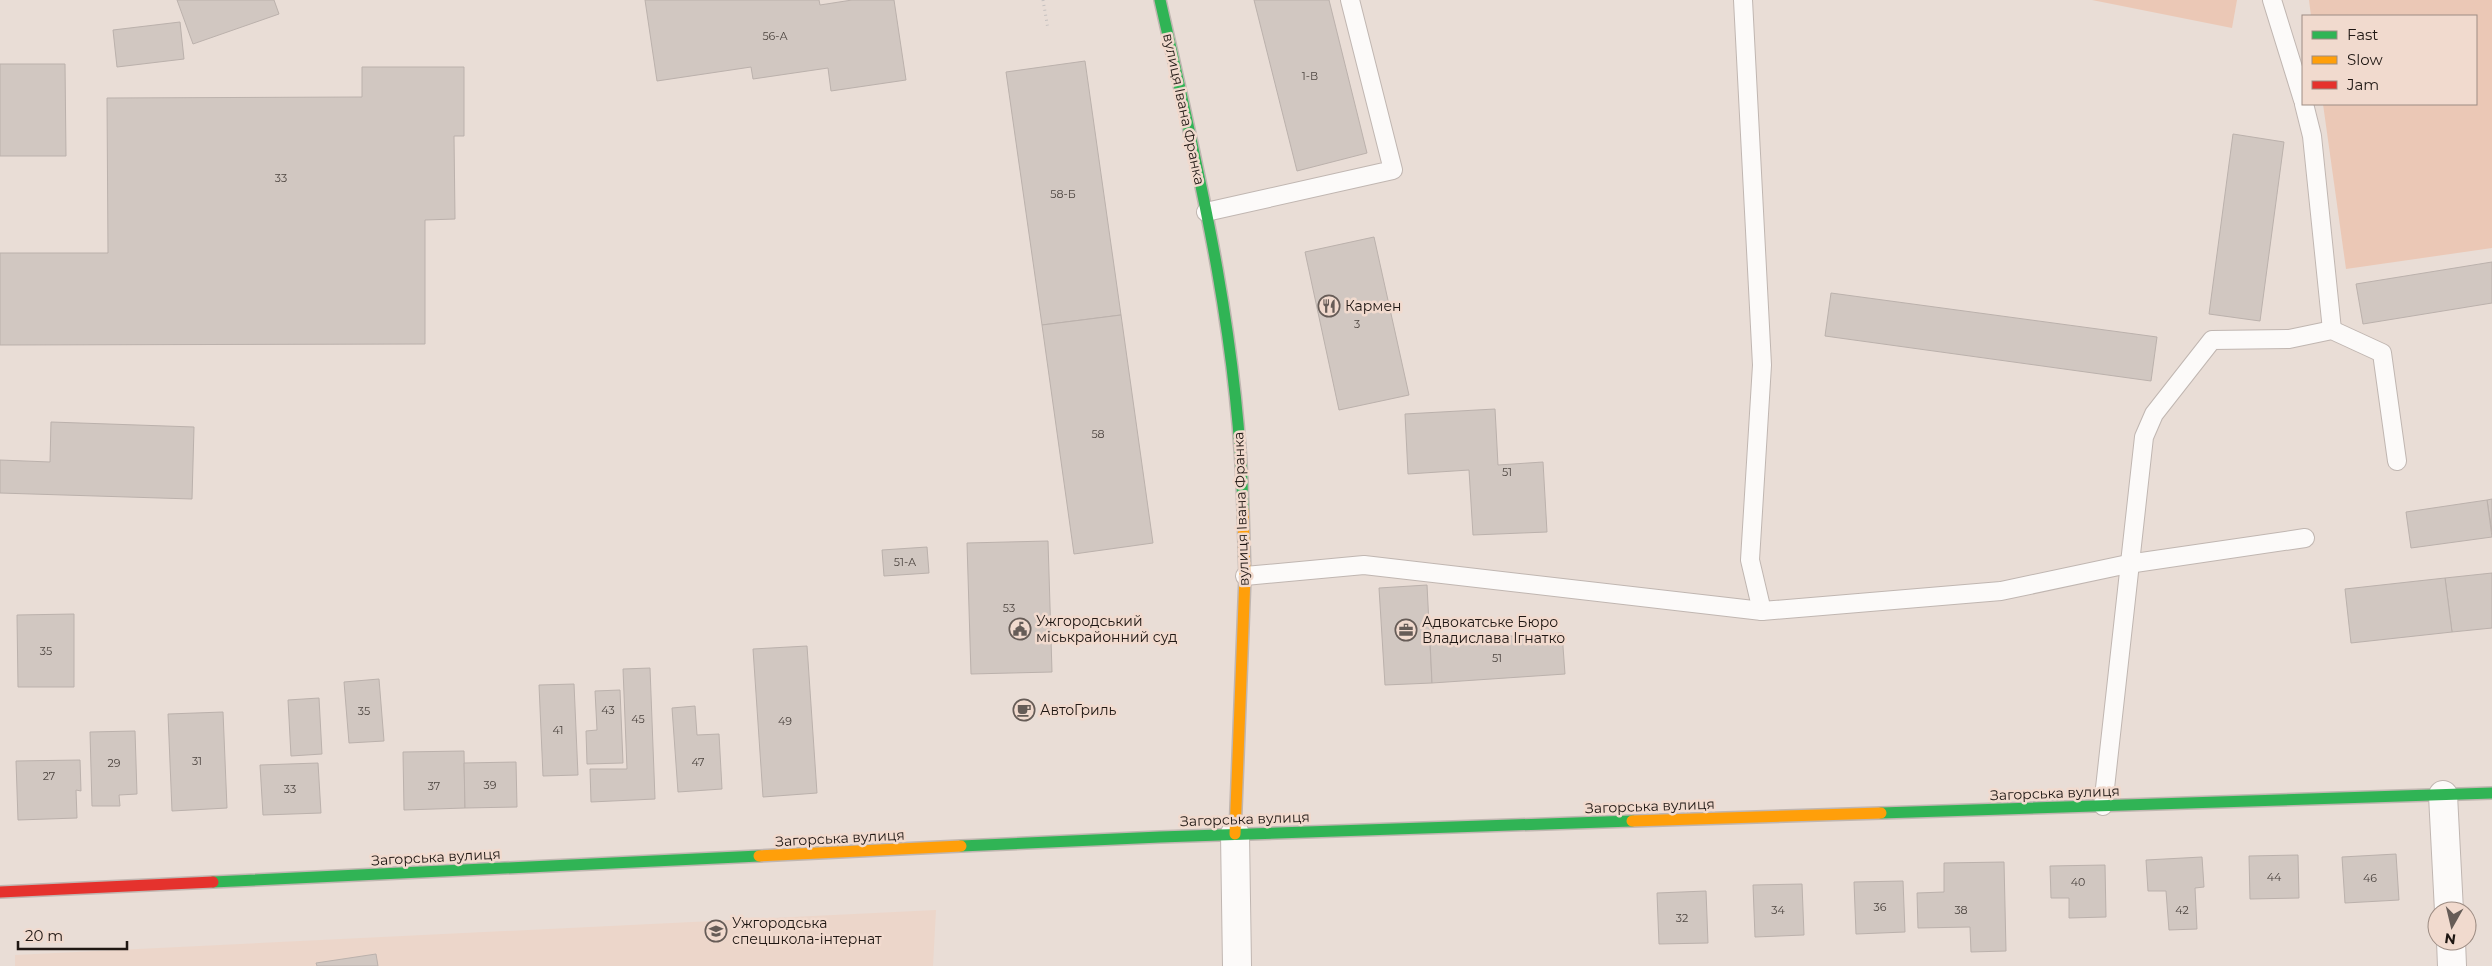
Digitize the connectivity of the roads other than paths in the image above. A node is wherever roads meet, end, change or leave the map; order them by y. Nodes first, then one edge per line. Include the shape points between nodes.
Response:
1 (1160, 0) edge
2 (1350, 0) edge
3 (1743, 0) edge
4 (2272, 0) edge
5 (2302, 97) edge
6 (2304, 105) edge
7 (1206, 212) junction
8 (2332, 330) junction
9 (2397, 461) dead end
10 (2305, 538) dead end
11 (2128, 564) junction
12 (1245, 576) junction
13 (1762, 611) junction
14 (2492, 793) edge
15 (2443, 795) junction
16 (2103, 806) junction
17 (1235, 834) junction
18 (0, 892) edge
19 (2448, 901) edge
20 (2451, 951) edge
21 (1237, 966) edge
22 (2452, 966) edge

1 - 7 street, вулиця Івана Франка
2 - 7 lane via 1394,170
3 - 13 lane via 1762,365 1750,560
4 - 5 lane
6 - 8 lane via 2312,136
7 - 12 street, вулиця Івана Франка via 1230,350 1242,455
8 - 9 lane via 2382,353
8 - 11 lane via 2289,340 2212,340 2154,414 2144,437
10 - 11 lane
11 - 13 lane via 2001,591
11 - 16 lane
12 - 13 lane via 1364,565
12 - 17 street, вулиця Івана Франка
14 - 15 street, Загорська вулиця
15 - 16 street, Загорська вулиця
15 - 19 street
16 - 17 street, Загорська вулиця
17 - 18 street, Загорська вулиця
17 - 21 street, вулиця Івана Франка
20 - 22 street

